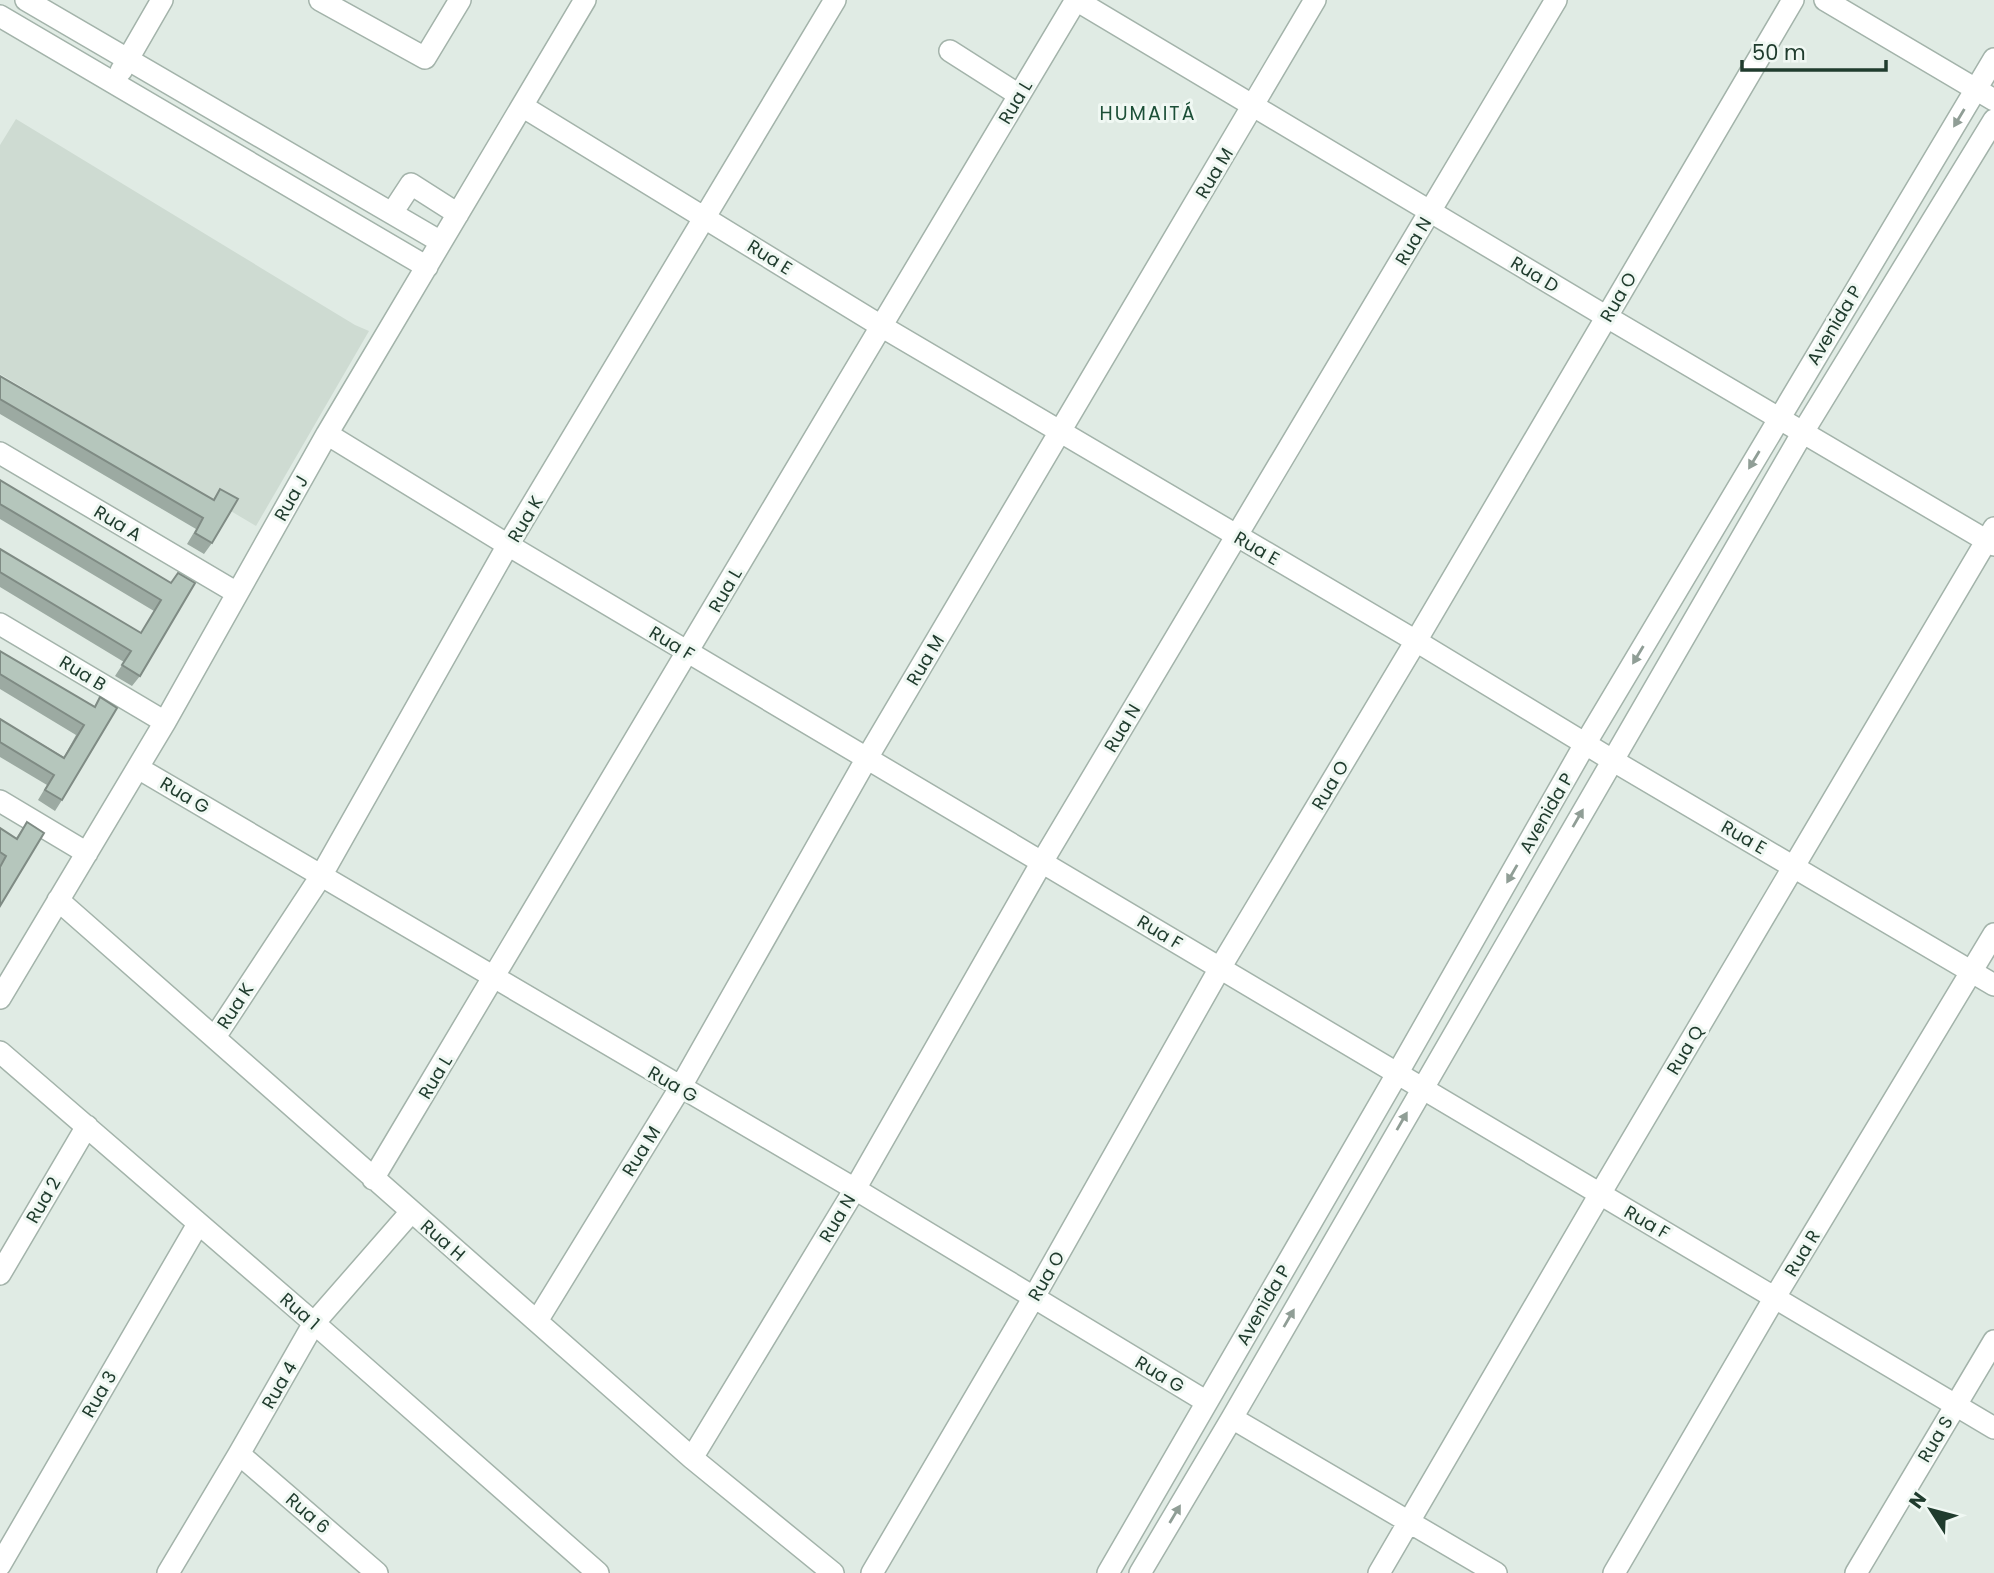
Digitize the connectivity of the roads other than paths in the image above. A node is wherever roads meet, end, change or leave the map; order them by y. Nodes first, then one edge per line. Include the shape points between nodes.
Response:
1 (26, 0) edge
2 (162, 0) edge
3 (320, 0) edge
4 (460, 0) edge
5 (585, 0) edge
6 (835, 0) edge
7 (1076, 0) edge
8 (1315, 0) edge
9 (1556, 0) edge
10 (1793, 0) edge
11 (1825, 0) edge
12 (0, 16) edge
13 (950, 51) dead end
14 (127, 59) junction
15 (1994, 59) edge
16 (113, 84) junction
17 (1019, 95) junction
18 (1985, 95) edge
19 (522, 106) junction
20 (1254, 106) junction
21 (1994, 120) edge
22 (1431, 211) junction
23 (392, 213) junction
24 (458, 214) junction
25 (706, 218) junction
26 (441, 242) junction
27 (427, 267) junction
28 (1606, 317) junction
29 (881, 326) junction
30 (1779, 417) junction
31 (1060, 432) junction
32 (1803, 432) junction
33 (327, 434) junction
34 (0, 453) edge
35 (1236, 536) junction
36 (1991, 538) edge
37 (509, 545) junction
38 (237, 593) junction
39 (0, 624) edge
40 (1416, 641) junction
41 (688, 652) junction
42 (165, 722) junction
43 (1586, 744) junction
44 (867, 758) junction
45 (1612, 760) junction
46 (138, 768) junction
47 (0, 801) edge
48 (87, 853) junction
49 (1042, 862) junction
50 (1794, 866) junction
51 (321, 876) junction
52 (58, 900) junction
53 (1994, 934) edge
54 (1220, 968) junction
55 (7, 970) edge
56 (1971, 972) junction
57 (495, 978) junction
58 (1994, 985) edge
59 (0, 998) edge
60 (215, 1037) junction
61 (0, 1052) edge
62 (1397, 1074) junction
63 (680, 1088) junction
64 (1421, 1089) junction
65 (87, 1126) junction
66 (373, 1179) junction
67 (855, 1189) junction
68 (1600, 1194) junction
69 (411, 1212) junction
70 (198, 1223) junction
71 (0, 1275) edge
72 (1034, 1297) junction
73 (1775, 1297) junction
74 (537, 1321) junction
75 (314, 1323) junction
76 (1994, 1341) edge
77 (1207, 1402) junction
78 (1956, 1404) junction
79 (1232, 1418) junction
80 (1994, 1428) edge
81 (239, 1454) junction
82 (692, 1458) junction
83 (1408, 1522) junction
84 (0, 1565) edge
85 (821, 1569) edge
86 (168, 1573) edge
87 (377, 1573) edge
88 (598, 1573) edge
89 (872, 1573) edge
90 (1108, 1573) edge
91 (1140, 1573) edge
92 (1379, 1573) edge
93 (1496, 1573) edge
94 (1614, 1573) edge
95 (1856, 1573) edge

1 - 14 street
2 - 14 street
3 - 4 street via 425,58
5 - 19 street, Rua J
6 - 25 street, Rua K
7 - 17 street, Rua L
7 - 20 street, Rua D
8 - 20 street, Rua M
9 - 22 street, Rua N
10 - 28 street, Rua O
11 - 18 street
12 - 16 street
13 - 17 street
14 - 16 street
14 - 23 street
15 - 18 street, Avenida P
16 - 27 street
17 - 29 street, Rua L
18 -> 30 street, Avenida P
19 - 24 street, Rua J
19 - 25 street, Rua E
20 - 22 street, Rua D
20 - 31 street, Rua M
21 - 32 street, Avenida P
22 - 28 street, Rua D
22 - 35 street, Rua N
23 - 24 street via 411,184
23 - 26 street
24 - 26 street, Rua J
25 - 29 street, Rua E
25 - 37 street, Rua K
26 - 27 street, Rua J
27 - 33 street, Rua J
28 - 30 street, Rua D
28 - 40 street, Rua O
29 - 31 street, Rua E
29 - 41 street, Rua L
30 - 32 street, Rua D
30 -> 43 street, Avenida P
31 - 35 street, Rua E
31 - 44 street, Rua M
32 - 36 street, Rua D
32 - 45 street, Avenida P
33 - 37 street, Rua F
33 - 38 street, Rua J
34 - 38 street, Rua A
35 - 40 street, Rua E
35 - 49 street, Rua N
36 - 50 street, Rua Q
37 - 41 street, Rua F
37 - 51 street, Rua K
38 - 42 street, Rua J
39 - 42 street, Rua B
40 - 43 street, Rua E
40 - 54 street, Rua O
41 - 44 street, Rua F
41 - 57 street, Rua L
42 - 46 street, Rua J
43 - 45 street, Rua E
43 -> 62 street, Avenida P
44 - 49 street, Rua F
44 - 63 street, Rua M
45 - 50 street, Rua E
64 -> 45 street, Avenida P
46 - 48 street, Rua J
46 - 51 street, Rua G
47 - 48 street
48 - 52 street, Rua J
49 - 54 street, Rua F
49 - 67 street, Rua N
50 - 56 street, Rua E
50 - 68 street, Rua Q
51 - 57 street, Rua G
51 - 60 street, Rua K
52 - 55 street, Rua J
52 - 60 street, Rua H
53 - 56 street, Rua R
54 - 62 street, Rua F
54 - 72 street, Rua O
55 - 59 street, Rua J
56 - 58 street, Rua E
56 - 73 street, Rua R
57 - 63 street, Rua G
57 - 66 street, Rua L
60 - 66 street, Rua H
61 - 65 street, Rua 1
62 - 64 street, Rua F
62 - 77 street, Avenida P
63 - 67 street, Rua G
63 - 74 street, Rua M
64 - 68 street, Rua F
79 -> 64 street, Avenida P
65 - 70 street, Rua 1
65 - 71 street, Rua 2
66 - 69 street, Rua H
67 - 72 street, Rua G
67 - 82 street, Rua N
68 - 73 street, Rua F
68 - 83 street, Rua Q
69 - 74 street, Rua H
69 - 75 street, Rua 4
70 - 75 street, Rua 1
70 - 84 street, Rua 3
72 - 77 street, Rua G
72 - 89 street, Rua O
73 - 78 street, Rua F
73 - 94 street, Rua R
74 - 82 street, Rua H
75 - 81 street, Rua 4
75 - 88 street, Rua 1
76 - 78 street, Rua S
77 - 90 street, Avenida P
78 - 80 street, Rua F
78 - 95 street, Rua S
79 - 83 street
91 -> 79 street, Avenida P
81 - 86 street, Rua 4
81 - 87 street, Rua 6
82 - 85 street, Rua H
83 - 92 street, Rua Q
83 - 93 street

